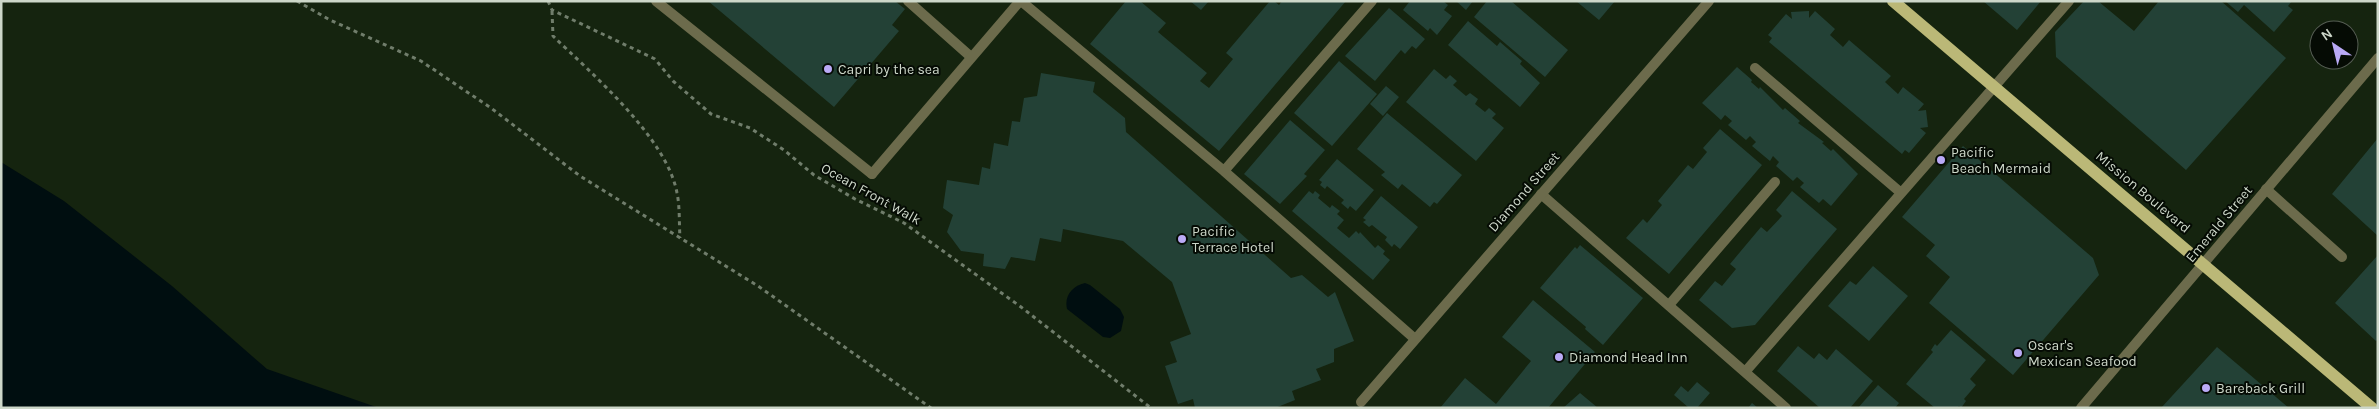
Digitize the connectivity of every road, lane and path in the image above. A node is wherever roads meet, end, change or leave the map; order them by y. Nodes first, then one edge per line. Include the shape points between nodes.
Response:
1 (297, 1) edge
2 (548, 1) edge
3 (656, 1) edge
4 (908, 1) edge
5 (1021, 1) edge
6 (1372, 1) edge
7 (1709, 1) edge
8 (1894, 1) edge
9 (2069, 1) edge
10 (552, 10) junction
11 (971, 57) junction
12 (2378, 58) edge
13 (1755, 68) dead end
14 (1994, 85) junction
15 (1224, 171) junction
16 (1775, 182) dead end
17 (2266, 189) junction
18 (1900, 192) junction
19 (1541, 194) junction
20 (680, 239) junction
21 (2342, 257) dead end
22 (2204, 264) junction
23 (1669, 305) junction
24 (1415, 340) junction
25 (1745, 372) junction
26 (1365, 405) edge
27 (931, 408) edge
28 (1151, 408) edge
29 (1786, 408) edge
30 (2081, 408) edge
31 (2372, 408) edge

1 - 20 path via 330,20 421,61 491,108 580,176
2 - 10 path
3 - 11 street via 872,174
4 - 11 street
5 - 11 street
5 - 15 street
6 - 15 street
7 - 19 street, Diamond Street
8 - 14 main road, Mission Boulevard
9 - 14 street
10 - 20 path via 553,36 616,98 660,150 677,192
10 - 28 path, Ocean Front Walk via 655,59 673,81 711,114 750,128 814,175 855,200 904,223
12 - 17 street, Emerald Street
13 - 18 street
14 - 18 street
14 - 22 main road, Mission Boulevard
15 - 24 street
16 - 23 street
17 - 21 street
17 - 22 street, Emerald Street
18 - 25 street
19 - 23 street
19 - 24 street, Diamond Street
20 - 27 path via 758,286
22 - 30 street, Emerald Street
22 - 31 main road, Mission Boulevard
23 - 25 street
24 - 26 street, Diamond Street
25 - 29 street

